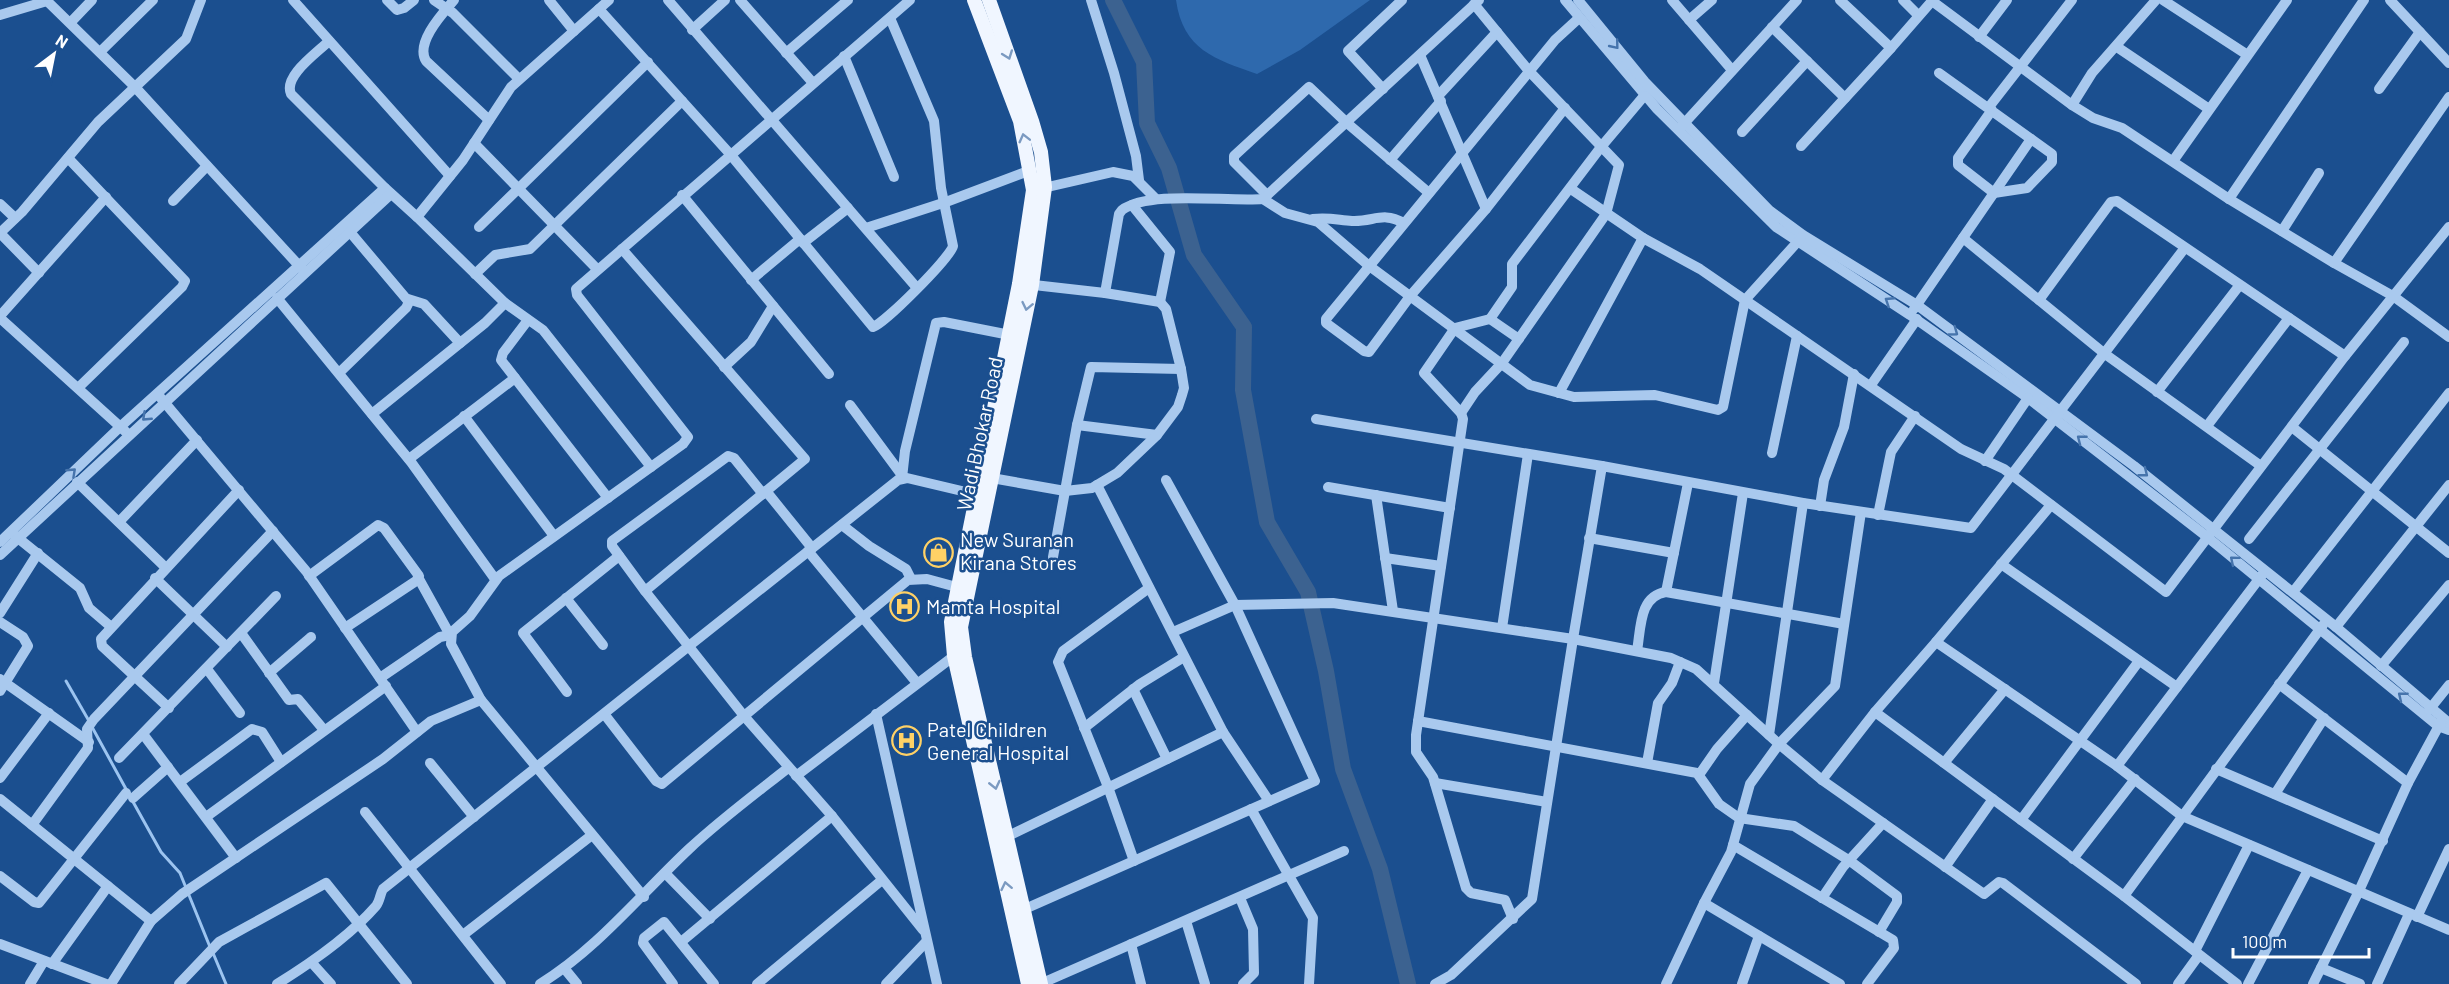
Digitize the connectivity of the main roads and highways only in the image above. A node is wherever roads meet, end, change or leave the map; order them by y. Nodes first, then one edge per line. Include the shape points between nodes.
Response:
1 (974, 0) edge
2 (988, 0) edge
3 (1039, 189) junction
4 (962, 589) junction
5 (1002, 839) junction
6 (1019, 911) junction
7 (1028, 984) edge
8 (1040, 984) edge

3 -> 1 main road, Wadi Bhokar Road via 1030,170 1020,121
2 -> 3 main road, Wadi Bhokar Road via 1041,153
3 - 4 main road, Wadi Bhokar Road via 1025,284
4 -> 5 main road, Wadi Bhokar Road via 963,646
4 - 5 main road, Wadi Bhokar Road via 951,622 954,656
5 - 6 main road, Wadi Bhokar Road
6 - 7 main road, Wadi Bhokar Road
6 - 8 main road, Wadi Bhokar Road

